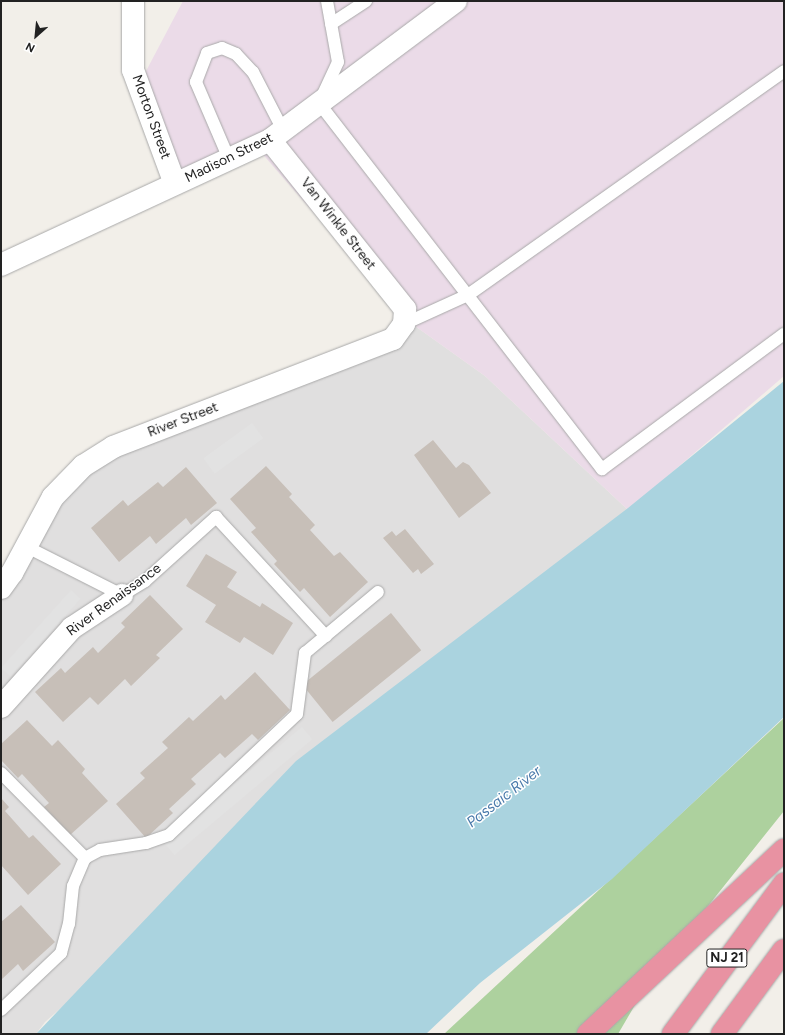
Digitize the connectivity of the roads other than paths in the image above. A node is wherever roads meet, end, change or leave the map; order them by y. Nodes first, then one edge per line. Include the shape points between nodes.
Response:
1 (133, 1) edge
2 (327, 1) edge
3 (366, 1) edge
4 (456, 1) edge
5 (331, 24) junction
6 (784, 71) edge
7 (319, 103) junction
8 (277, 135) junction
9 (228, 159) junction
10 (175, 184) junction
11 (1, 266) edge
12 (468, 295) junction
13 (404, 317) junction
14 (784, 334) edge
15 (27, 547) junction
16 (5, 575) edge
17 (378, 592) dead end
18 (122, 595) junction
19 (326, 636) junction
20 (1, 707) edge
21 (1, 773) edge
22 (784, 850) edge
23 (85, 858) junction
24 (784, 884) edge
25 (784, 950) edge
26 (1, 1010) edge
27 (588, 1034) edge
28 (673, 1034) edge
29 (722, 1034) edge

1 - 10 street, Morton Street via 133,70
2 - 5 lane
3 - 5 lane
4 - 7 street, Madison Street
5 - 7 lane via 338,62
6 - 12 lane
7 - 8 street, Madison Street
7 - 12 lane
8 - 9 street, Madison Street
8 - 9 lane via 249,67 236,54 222,48 207,53 196,82
8 - 13 street, Van Winkle Street
9 - 10 street, Madison Street
10 - 11 street, Madison Street
12 - 13 lane
12 - 14 lane via 602,468
13 - 15 street, River Street via 393,338 114,447 83,466 53,497
15 - 16 street, River Street
15 - 18 lane
17 - 19 lane
18 - 19 lane, River Renaissance via 144,581 216,517
18 - 20 street, River Renaissance via 72,628
19 - 23 lane via 305,653 297,714 168,835 146,843 100,850
21 - 23 lane
22 - 27 highway
23 - 26 lane via 73,886 69,924 61,953
24 - 28 highway, NJ 21
25 - 29 highway, NJ 21

